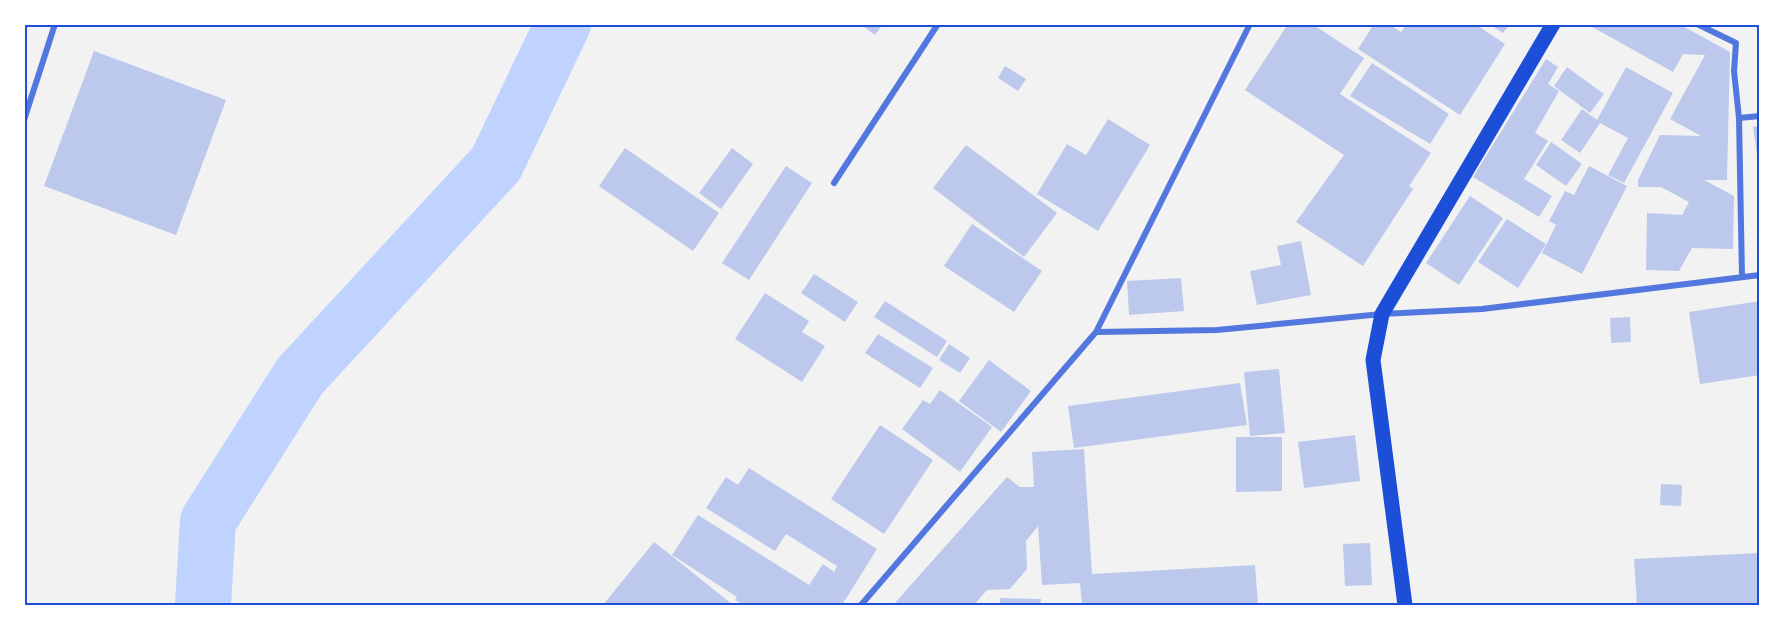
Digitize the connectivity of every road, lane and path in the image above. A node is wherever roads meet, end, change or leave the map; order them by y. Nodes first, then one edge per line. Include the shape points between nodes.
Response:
1 (55, 24) edge
2 (938, 24) edge
3 (1250, 24) edge
4 (1553, 24) edge
5 (1697, 24) edge
6 (1760, 116) edge
7 (1739, 118) junction
8 (24, 120) edge
9 (834, 183) dead end
10 (1760, 275) edge
11 (1742, 277) junction
12 (1382, 314) junction
13 (1096, 332) junction
14 (861, 605) edge
15 (1405, 605) edge

1 - 8 street
2 - 9 street
3 - 13 street
4 - 12 main road
5 - 7 street via 1736,43 1734,70
6 - 7 street
7 - 11 street
10 - 11 street
11 - 12 street via 1482,309
12 - 13 street via 1217,330
12 - 15 main road via 1373,360
13 - 14 street

